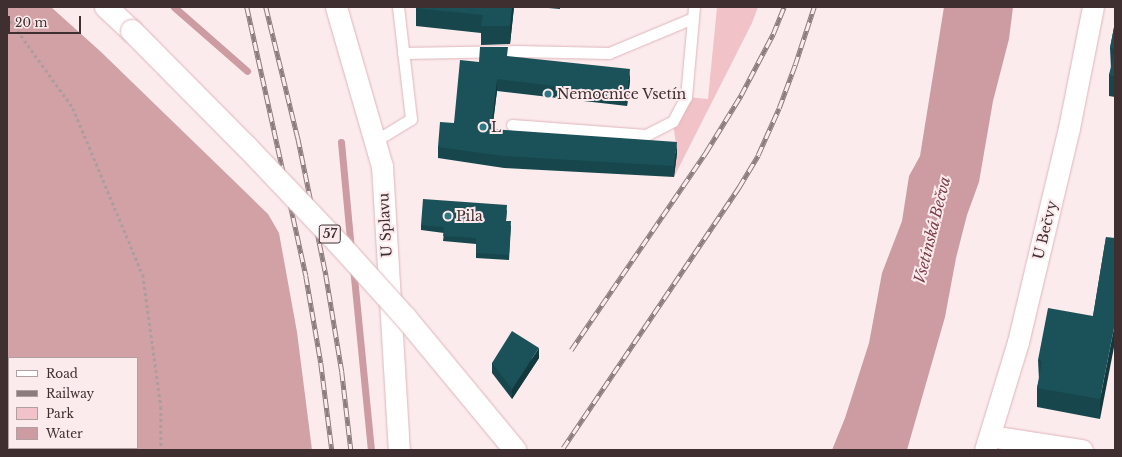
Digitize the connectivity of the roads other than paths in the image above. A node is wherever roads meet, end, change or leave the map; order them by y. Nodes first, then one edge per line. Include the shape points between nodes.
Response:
1 (106, 7) edge
2 (336, 7) edge
3 (398, 7) edge
4 (694, 7) edge
5 (1093, 7) edge
6 (693, 18) junction
7 (403, 53) junction
8 (512, 125) dead end
9 (375, 141) junction
10 (988, 443) edge
11 (399, 450) edge
12 (514, 450) edge
13 (1082, 450) edge

1 - 12 main road, 57, bridge via 246,146 346,252 405,317
2 - 9 street, U Splavu
3 - 7 lane
4 - 6 lane
5 - 10 street, U Bečvy via 1070,128 1018,342
6 - 7 lane via 609,54 516,51
6 - 8 lane via 686,97 673,121 646,135
7 - 9 lane via 411,119
9 - 11 street, U Splavu via 382,166
10 - 13 street

